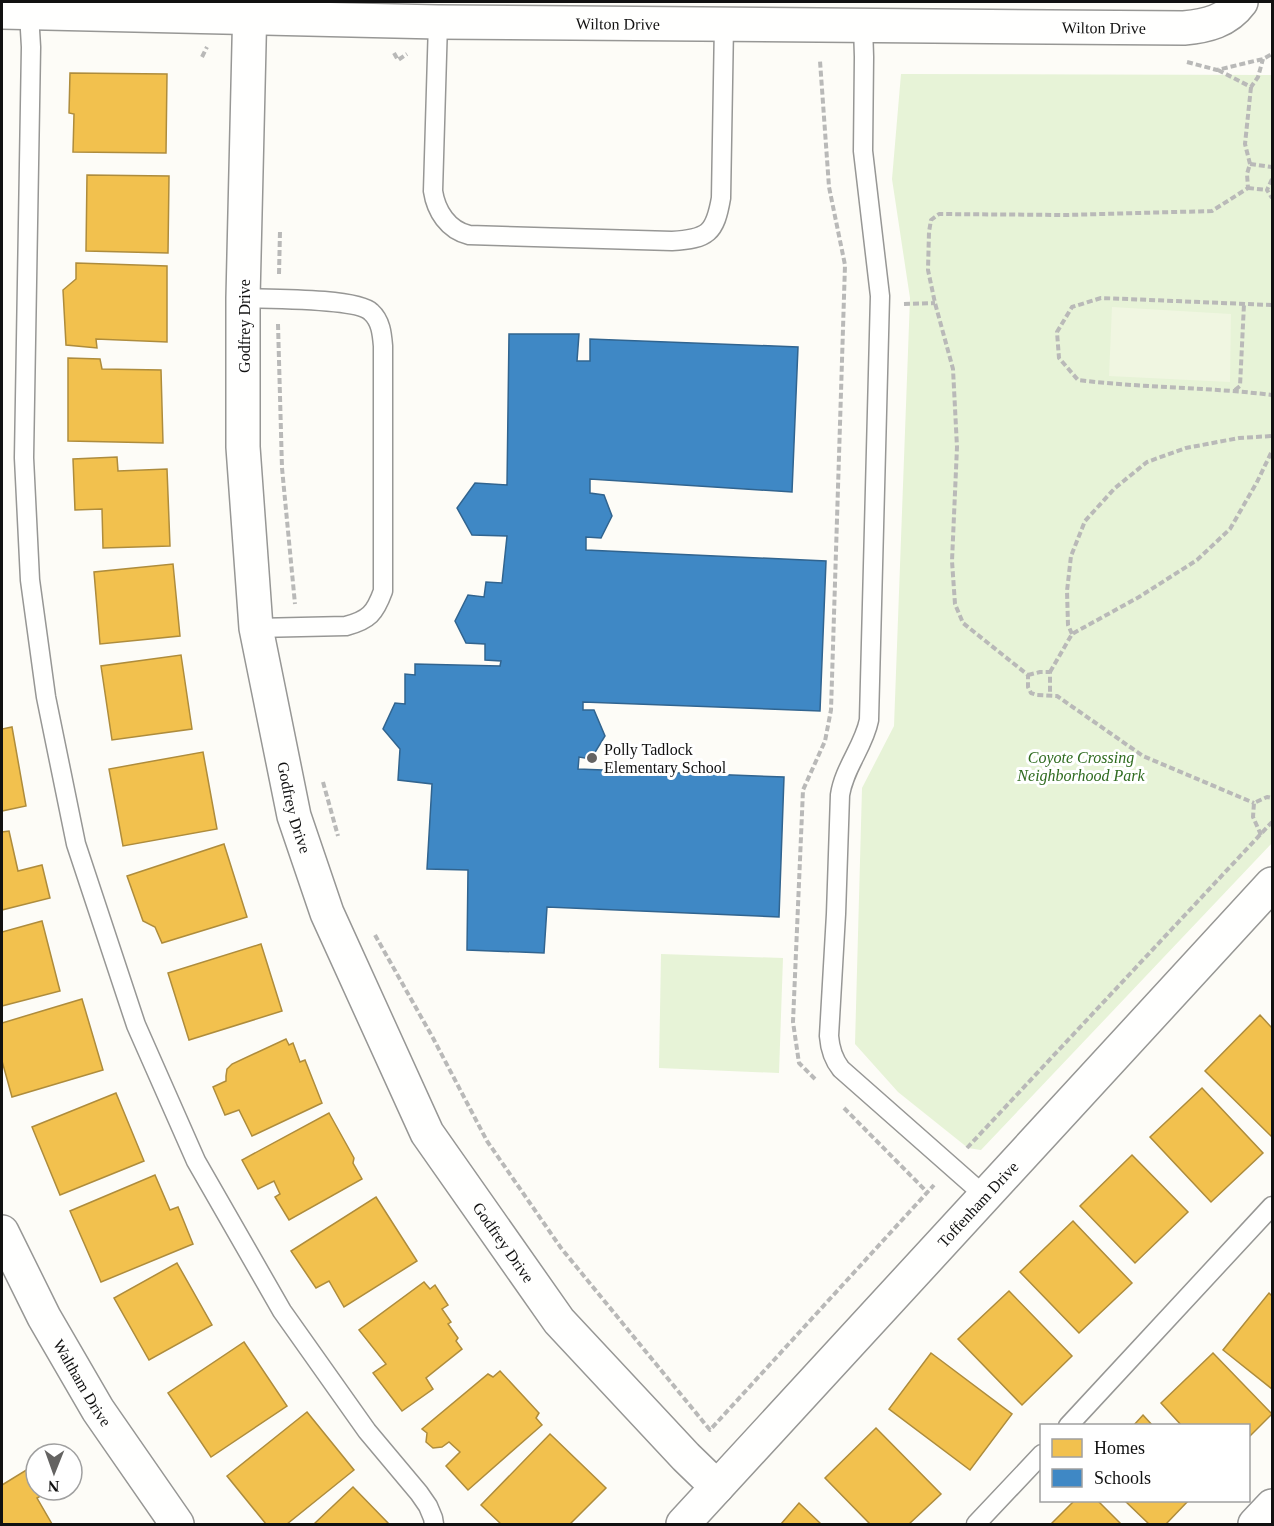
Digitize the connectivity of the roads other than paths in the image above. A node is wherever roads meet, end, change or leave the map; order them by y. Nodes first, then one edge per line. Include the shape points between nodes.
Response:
1 (1237, 6) edge
2 (250, 10) edge
3 (15, 13) edge
4 (724, 24) junction
5 (438, 38) junction
6 (864, 41) junction
7 (243, 298) junction
8 (255, 628) junction
9 (1272, 884) edge
10 (985, 1196) junction
11 (1272, 1206) edge
12 (2, 1232) edge
13 (1069, 1424) edge
14 (1040, 1455) edge
15 (717, 1487) junction
16 (1272, 1506) edge
17 (177, 1524) edge
18 (434, 1524) edge
19 (683, 1524) edge
20 (976, 1524) edge
21 (1255, 1524) edge

1 - 6 street, Wilton Drive via 1216,22 1184,28
2 - 3 street, Wilton Drive
2 - 5 street, Wilton Drive
2 - 7 street, Godfrey Drive
3 - 18 lane via 31,47 24,458 30,580 46,696 76,844 136,1025 196,1161 282,1311 367,1431 428,1506
4 - 5 street, Wilton Drive
4 - 5 lane via 718,215 710,230 699,238 672,241 469,235 455,230 442,216 434,191
4 - 6 street, Wilton Drive
6 - 10 lane via 863,151 880,296 869,720 840,795 830,1047 842,1069
7 - 8 street, Godfrey Drive via 243,447
7 - 8 lane via 361,306 376,317 383,346 384,591 378,606 369,617 345,626
8 - 15 street, Godfrey Drive via 294,816 327,913 428,1133 559,1321
9 - 10 street, Toffenham Drive
10 - 15 street, Toffenham Drive
11 - 13 lane
12 - 17 street, Waltham Drive via 44,1317 98,1410
14 - 20 lane
15 - 19 street, Toffenham Drive
16 - 21 street

